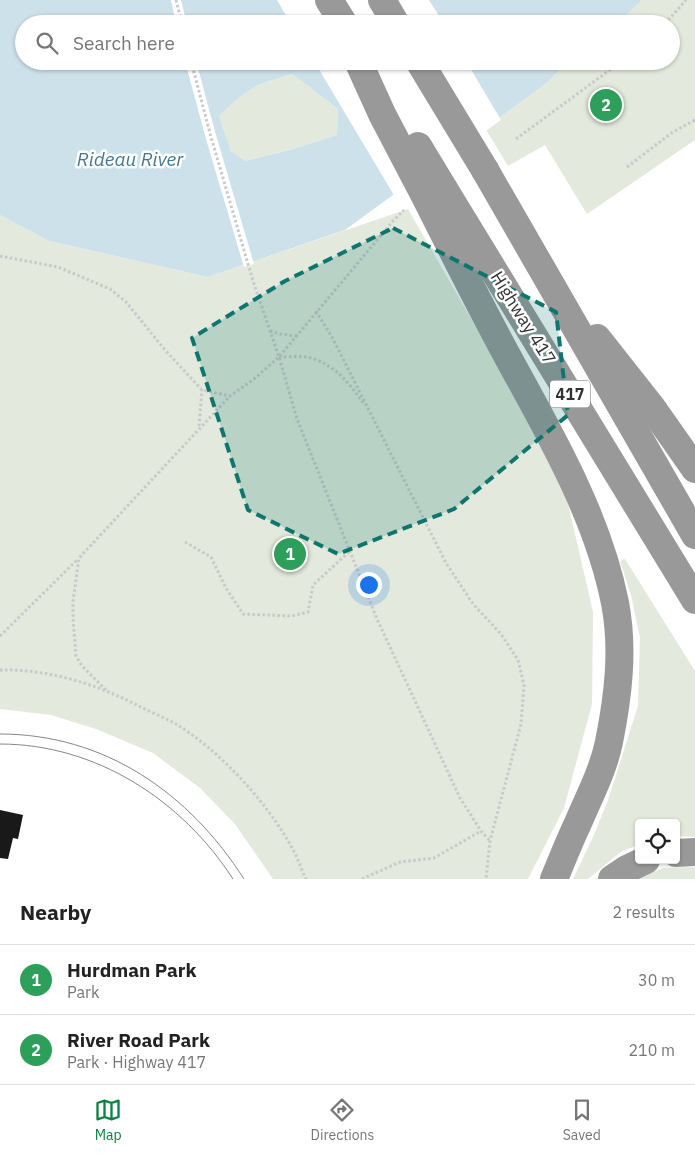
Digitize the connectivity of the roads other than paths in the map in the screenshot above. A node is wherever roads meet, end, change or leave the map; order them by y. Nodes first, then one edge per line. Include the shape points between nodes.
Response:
1 (382, 0) edge
2 (391, 15) edge
3 (362, 70) edge
4 (370, 70) edge
5 (424, 70) edge
6 (425, 200) junction
7 (511, 215) junction
8 (695, 469) edge
9 (695, 535) edge
10 (695, 600) edge
11 (695, 852) edge
12 (680, 853) edge
13 (638, 864) edge
14 (554, 879) edge
15 (612, 879) edge

1 - 2 highway
3 - 6 highway, bridge
4 - 6 highway, Highway 417 / 417, bridge
5 - 7 highway, 417, bridge
6 - 10 highway, Highway 417 / 417
6 - 14 highway via 583,502 615,605 620,656 609,744 595,786
7 - 8 highway
7 - 9 highway, 417
11 - 12 highway
13 - 15 highway

